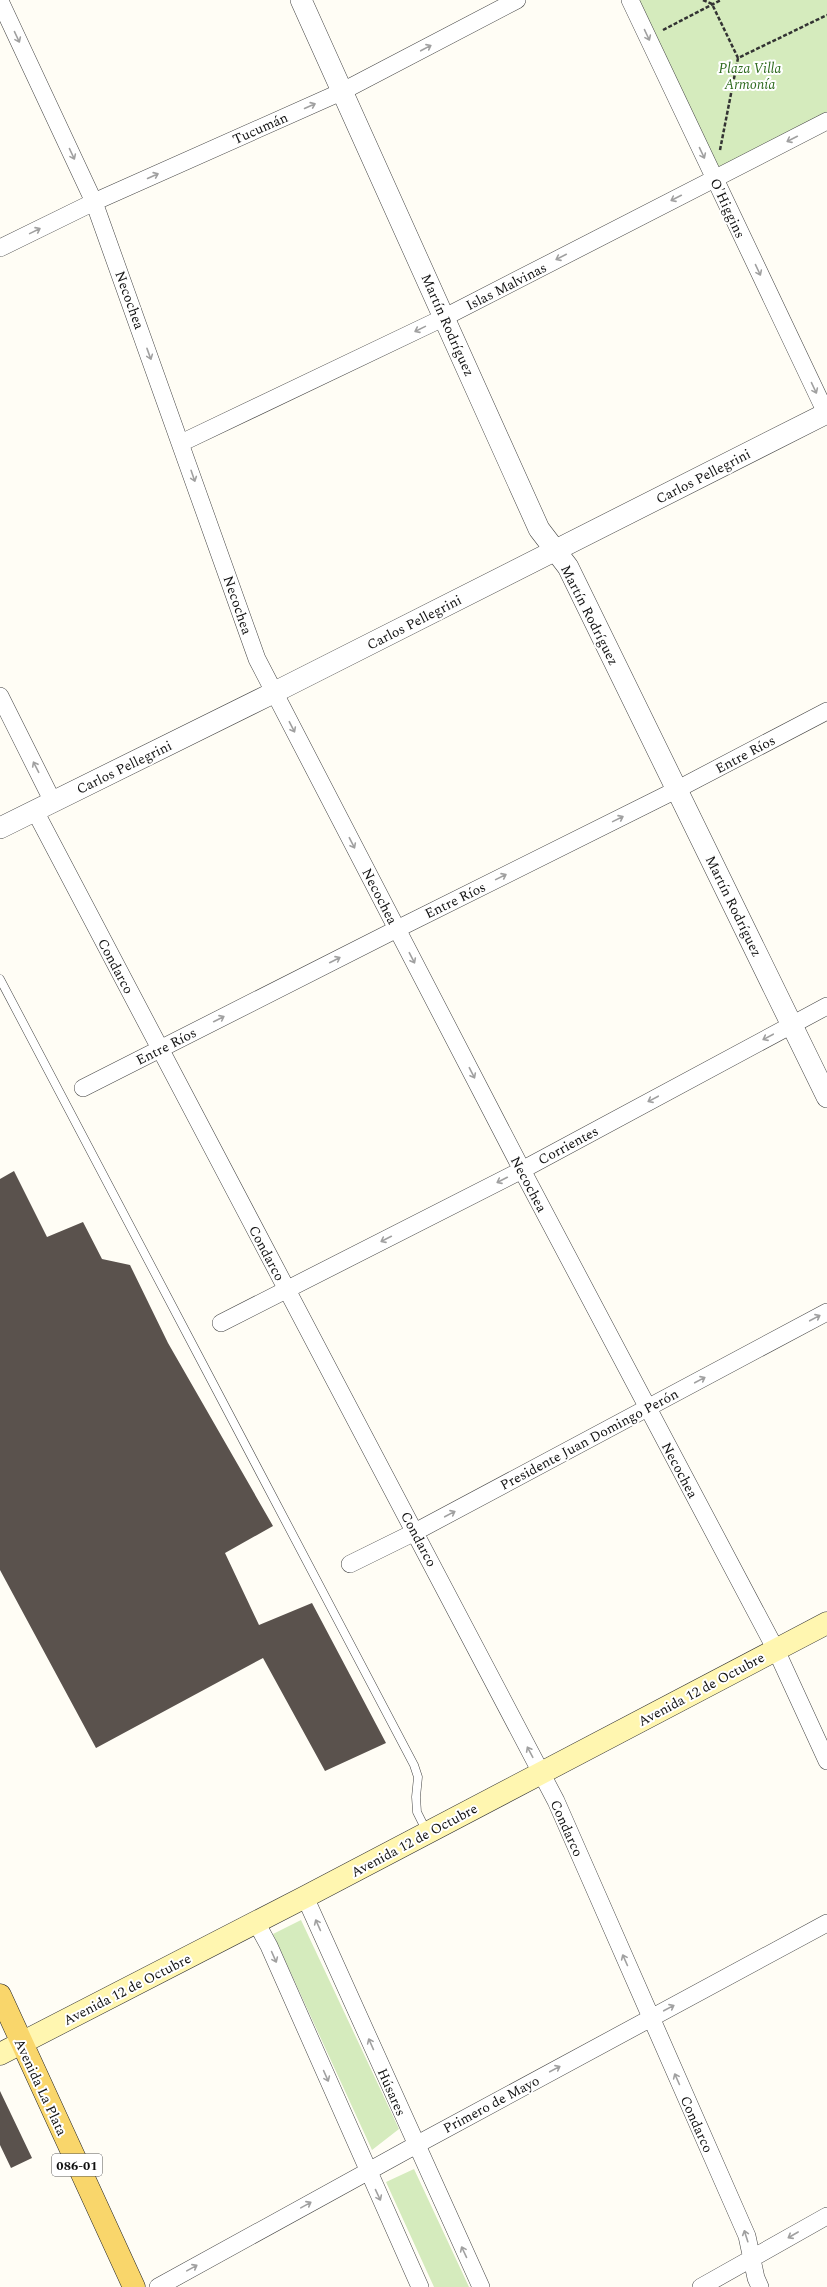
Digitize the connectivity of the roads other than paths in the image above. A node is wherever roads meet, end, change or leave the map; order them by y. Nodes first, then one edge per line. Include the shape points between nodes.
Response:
1 (301, 0) edge
2 (517, 0) edge
3 (630, 0) edge
4 (0, 1) edge
5 (341, 92) junction
6 (827, 121) edge
7 (714, 179) junction
8 (94, 202) junction
9 (0, 248) edge
10 (445, 317) junction
11 (827, 414) edge
12 (181, 443) junction
13 (556, 551) junction
14 (274, 692) junction
15 (0, 696) edge
16 (827, 711) edge
17 (676, 790) junction
18 (44, 807) junction
19 (0, 828) edge
20 (397, 929) junction
21 (0, 979) edge
22 (827, 1006) edge
23 (792, 1024) junction
24 (160, 1050) junction
25 (84, 1088) dead end
26 (827, 1097) edge
27 (522, 1170) junction
28 (286, 1289) junction
29 (827, 1312) edge
30 (222, 1323) dead end
31 (647, 1408) junction
32 (416, 1532) junction
33 (350, 1564) dead end
34 (827, 1623) edge
35 (776, 1650) junction
36 (827, 1761) edge
37 (541, 1774) junction
38 (428, 1833) junction
39 (305, 1897) junction
40 (256, 1922) junction
41 (827, 1924) edge
42 (0, 1995) edge
43 (650, 2018) junction
44 (21, 2044) junction
45 (0, 2054) edge
46 (416, 2144) junction
47 (368, 2171) junction
48 (827, 2216) edge
49 (752, 2259) junction
50 (134, 2287) edge
51 (158, 2287) edge
52 (420, 2287) edge
53 (481, 2287) edge
54 (701, 2287) edge
55 (760, 2287) edge

1 - 5 street, Martín Rodríguez
5 -> 2 street, Tucumán
3 -> 7 street, O'Higgins
4 -> 8 street, Necochea
8 -> 5 street, Tucumán
5 - 10 street, Martín Rodríguez
6 -> 7 street, Islas Malvinas
7 -> 10 street, Islas Malvinas
7 -> 11 street, O'Higgins
9 -> 8 street, Tucumán
8 -> 12 street, Necochea
10 -> 12 street, Islas Malvinas
10 - 13 street, Martín Rodríguez via 539,529
11 - 13 street, Carlos Pellegrini
12 -> 14 street, Necochea via 257,659
13 - 14 street, Carlos Pellegrini
13 - 17 street, Martín Rodríguez via 568,568
14 - 18 street, Carlos Pellegrini
14 -> 20 street, Necochea
18 -> 15 street, Condarco
16 - 17 street, Entre Ríos
20 -> 17 street, Entre Ríos
17 - 23 street, Martín Rodríguez
18 - 19 street, Carlos Pellegrini
18 - 24 street, Condarco
24 -> 20 street, Entre Ríos
20 -> 27 street, Necochea
21 - 38 lane via 414,1765 418,1778 417,1812
22 - 23 street, Corrientes
23 - 26 street, Martín Rodríguez
23 -> 27 street, Corrientes
24 - 25 street, Entre Ríos
24 - 28 street, Condarco
27 -> 28 street, Corrientes
27 - 31 street, Necochea
28 - 30 street, Corrientes
28 - 32 street, Condarco
31 -> 29 street, Presidente Juan Domingo Perón
32 -> 31 street, Presidente Juan Domingo Perón
31 - 35 street, Necochea
32 - 33 street, Presidente Juan Domingo Perón
37 -> 32 street, Condarco
34 - 35 main road, Avenida 12 de Octubre
35 - 36 street, Necochea
35 - 37 main road, Avenida 12 de Octubre
37 - 38 main road, Avenida 12 de Octubre
43 -> 37 street, Condarco via 556,1801
38 - 39 main road, Avenida 12 de Octubre
39 - 40 main road, Avenida 12 de Octubre
46 -> 39 street, Húsares
40 - 44 main road, Avenida 12 de Octubre
40 -> 47 street via 269,1946
43 -> 41 street, Primero de Mayo
42 - 44 main road, Avenida La Plata / 086-01
46 -> 43 street, Primero de Mayo
49 -> 43 street, Condarco via 747,2236
44 - 45 main road, Avenida 12 de Octubre
44 - 50 main road, Avenida La Plata / 086-01
46 - 47 street, Primero de Mayo
53 -> 46 street, Húsares
51 -> 47 street, Primero de Mayo
47 -> 52 street
48 -> 49 street
49 - 54 street
49 - 55 street, Condarco

